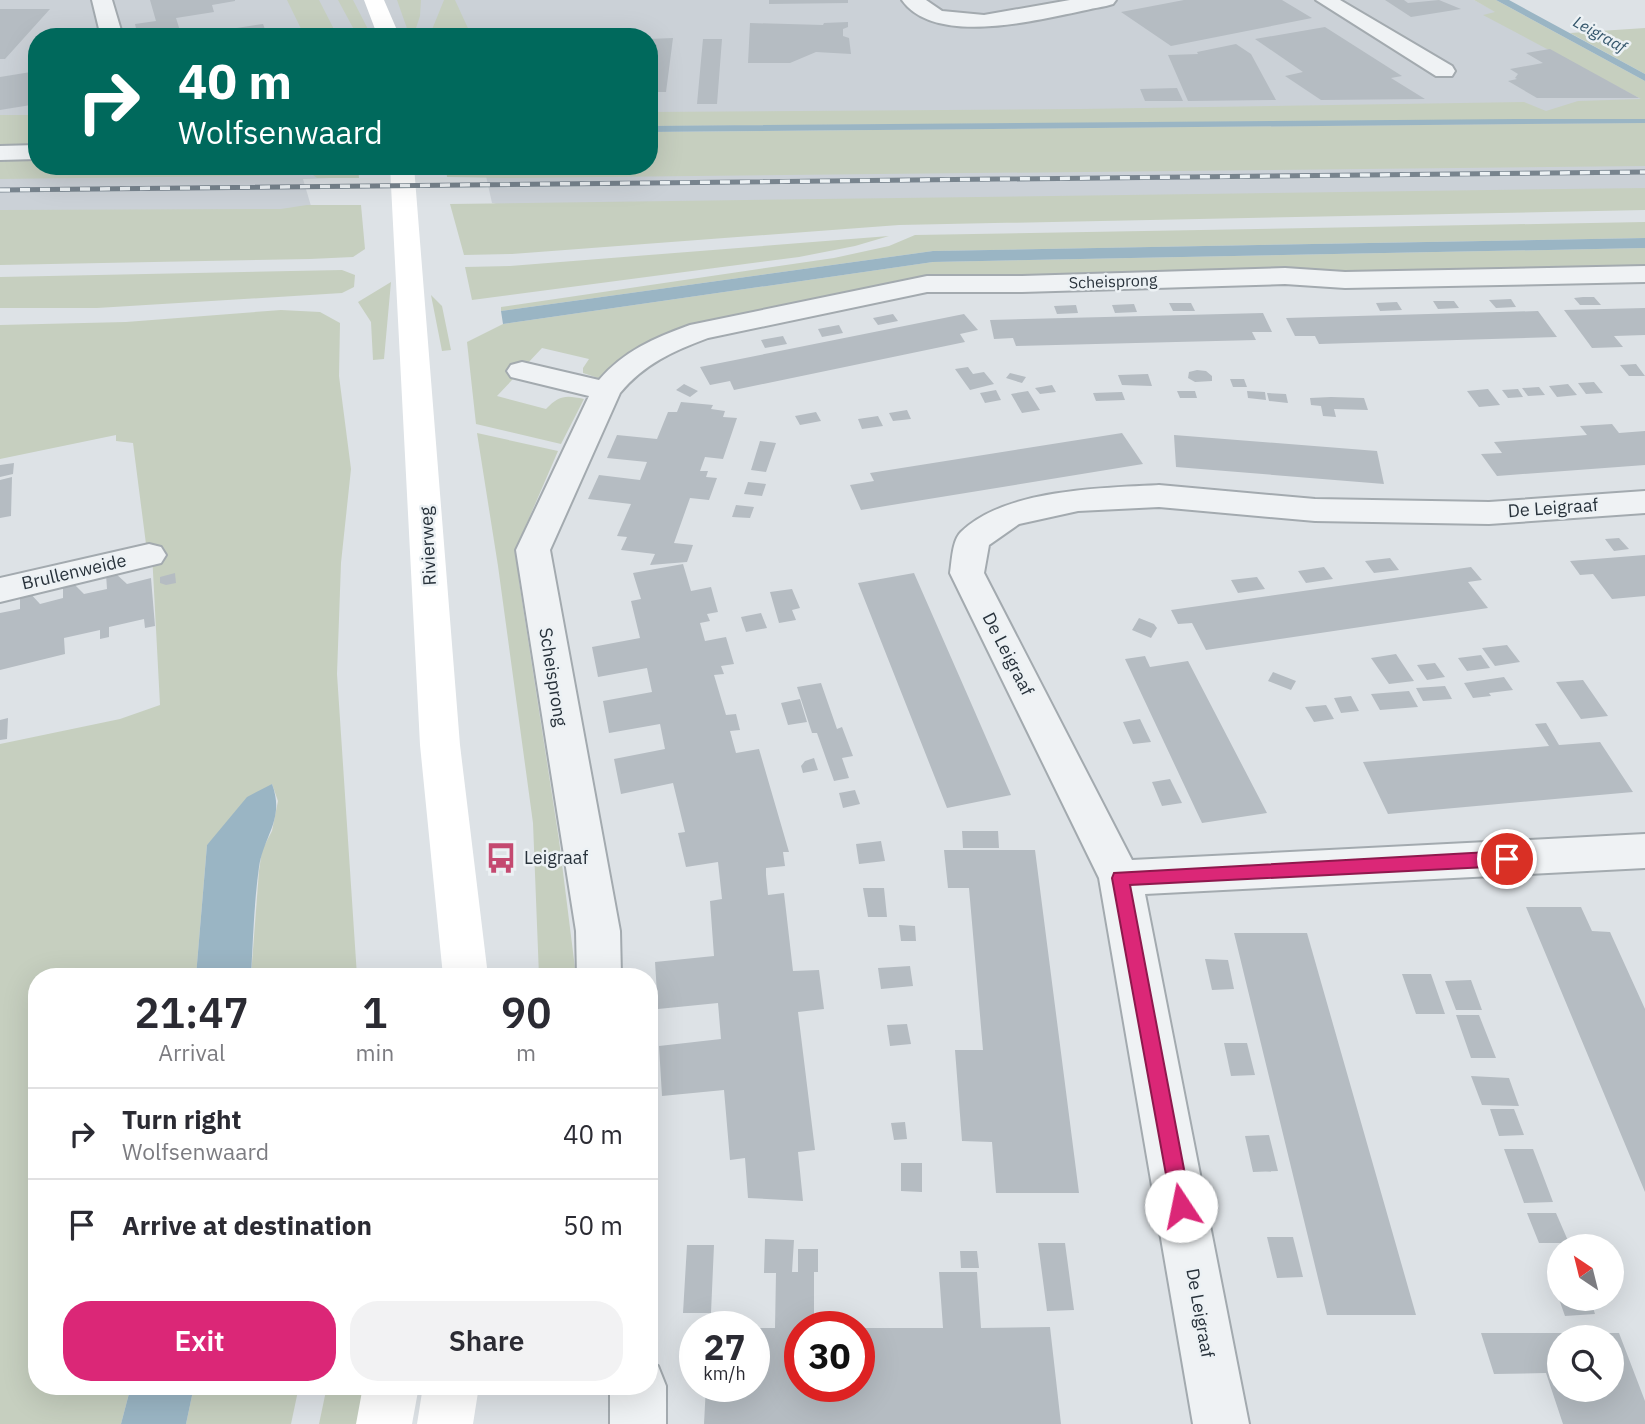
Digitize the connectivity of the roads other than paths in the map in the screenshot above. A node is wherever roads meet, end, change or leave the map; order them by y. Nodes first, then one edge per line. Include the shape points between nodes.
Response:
1 (102, 0) edge
2 (374, 0) edge
3 (912, 0) edge
4 (1106, 0) edge
5 (1326, 0) edge
6 (110, 28) edge
7 (385, 28) edge
8 (1444, 71) dead end
9 (28, 152) edge
10 (0, 153) edge
11 (403, 175) edge
12 (1645, 274) edge
13 (522, 371) dead end
14 (606, 391) junction
15 (1645, 502) edge
16 (149, 555) dead end
17 (0, 590) edge
18 (1645, 851) edge
19 (1120, 878) junction
20 (459, 926) junction
21 (451, 968) edge
22 (465, 968) edge
23 (599, 968) edge
24 (389, 1395) edge
25 (450, 1395) edge
26 (638, 1395) edge
27 (384, 1424) edge
28 (445, 1424) edge
29 (638, 1424) edge
30 (1221, 1424) edge

1 - 6 street
2 - 7 street
3 - 4 street via 937,17 984,21
5 - 8 street
9 - 10 street
11 - 20 street, Rivierweg via 440,745
12 - 14 street, Scheisprong via 927,284 700,331 640,358
13 - 14 street
14 - 23 street, Scheisprong via 533,550 597,931
15 - 19 street, De Leigraaf via 1489,513 1315,510 1159,496 1078,500 1009,516 973,540 967,573
16 - 17 street, Brullenweide
18 - 19 street
19 - 30 street, De Leigraaf
20 - 21 street, Rivierweg
20 - 22 street, Rivierweg
24 - 27 street
25 - 28 street
26 - 29 street

